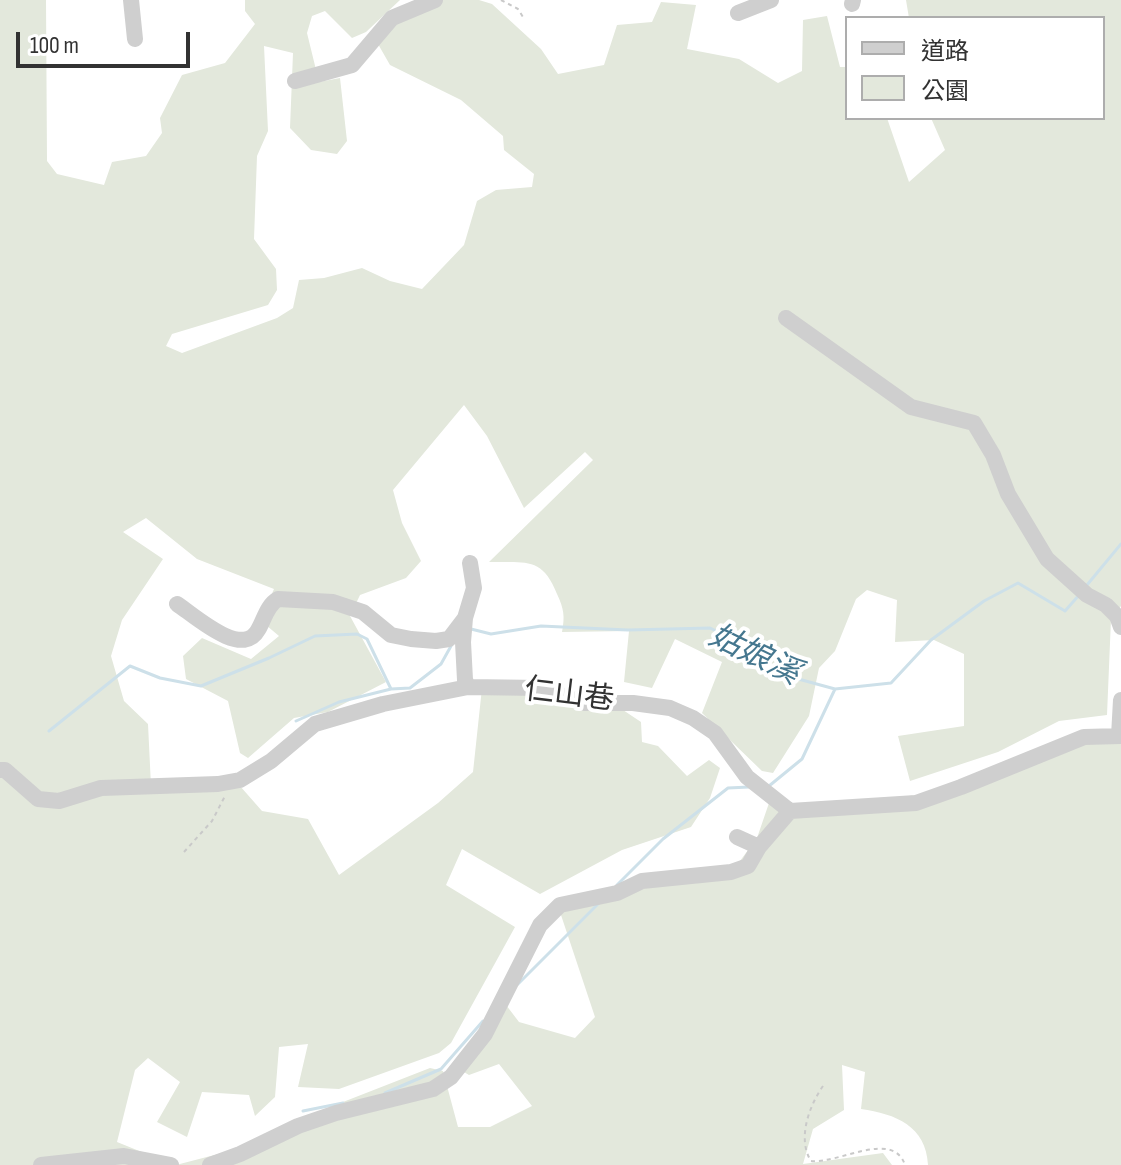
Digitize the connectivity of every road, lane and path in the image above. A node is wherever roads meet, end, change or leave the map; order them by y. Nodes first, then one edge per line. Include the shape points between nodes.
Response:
1 (131, 0) edge
2 (435, 0) edge
3 (501, 0) edge
4 (771, 0) edge
5 (738, 13) dead end
6 (523, 17) dead end
7 (135, 39) dead end
8 (295, 81) dead end
9 (786, 318) dead end
10 (470, 563) dead end
11 (177, 604) dead end
12 (465, 618) junction
13 (1121, 627) edge
14 (468, 687) junction
15 (1121, 700) edge
16 (1120, 736) edge
17 (0, 770) edge
18 (233, 781) junction
19 (790, 811) junction
20 (737, 837) dead end
21 (759, 847) junction
22 (184, 852) dead end
23 (823, 1086) dead end
24 (41, 1165) edge
25 (171, 1165) edge
26 (210, 1165) edge
27 (905, 1165) edge

1 - 7 lane
2 - 8 lane via 392,18 352,65
3 - 6 path
4 - 5 lane
9 - 13 lane via 911,407 974,423 1047,559 1106,605
10 - 12 lane via 474,588
11 - 12 lane via 226,637 244,641 251,640 278,599 333,602 363,612 391,635 411,639 449,639
12 - 14 lane
14 - 18 lane, 仁山巷 via 315,724 271,761
14 - 19 lane, 仁山巷 via 541,688 584,703 670,708 715,733 747,777
15 - 16 lane
16 - 19 lane via 1084,737 916,803
17 - 18 lane, 仁山巷 via 38,799 59,801 101,788
18 - 22 path via 212,821
19 - 21 lane
20 - 21 lane
21 - 26 lane via 748,866 731,872 642,881 617,893 560,905 540,925 485,1034 451,1077 433,1089 298,1126
23 - 27 path via 808,1117 805,1147 811,1161 883,1148 894,1150
24 - 25 lane via 124,1156

